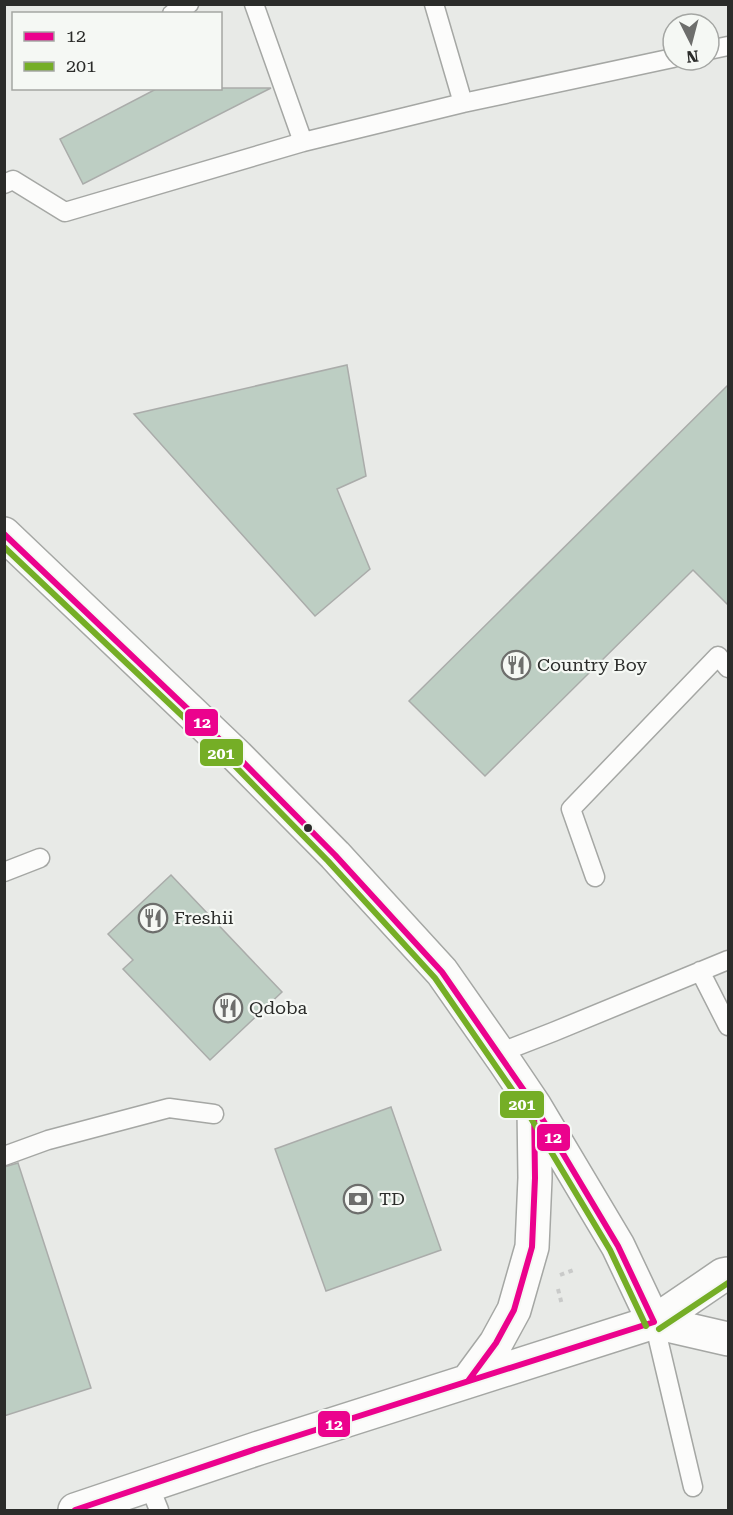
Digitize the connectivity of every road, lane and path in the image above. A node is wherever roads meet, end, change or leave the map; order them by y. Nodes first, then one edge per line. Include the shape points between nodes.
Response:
1 (189, 4) edge
2 (254, 4) edge
3 (434, 4) edge
4 (175, 12) edge
5 (661, 61) edge
6 (463, 103) junction
7 (303, 142) junction
8 (4, 184) edge
9 (4, 534) edge
10 (729, 668) edge
11 (40, 858) dead end
12 (4, 872) edge
13 (595, 877) dead end
14 (729, 960) edge
15 (700, 971) junction
16 (729, 1026) edge
17 (499, 1053) junction
18 (534, 1105) junction
19 (214, 1114) dead end
20 (4, 1156) edge
21 (576, 1269) dead end
22 (729, 1274) edge
23 (555, 1277) dead end
24 (654, 1322) junction
25 (729, 1339) edge
26 (468, 1381) junction
27 (693, 1487) dead end
28 (154, 1498) edge
29 (75, 1510) edge

1 - 4 lane
2 - 7 lane
3 - 6 lane
5 - 6 lane
6 - 7 lane
7 - 8 lane via 65,212 13,180
9 - 17 main road via 335,855 441,972
10 - 13 lane via 718,656 571,809
11 - 12 lane
14 - 15 lane
15 - 16 lane
15 - 17 lane
17 - 18 main road
18 - 24 main road via 618,1246
18 - 26 main road via 532,1247 514,1310
19 - 20 lane via 169,1108 48,1140
21 - 23 path
22 - 24 main road
24 - 25 main road
24 - 26 main road
24 - 27 lane
26 - 28 main road via 259,1448
28 - 29 main road

